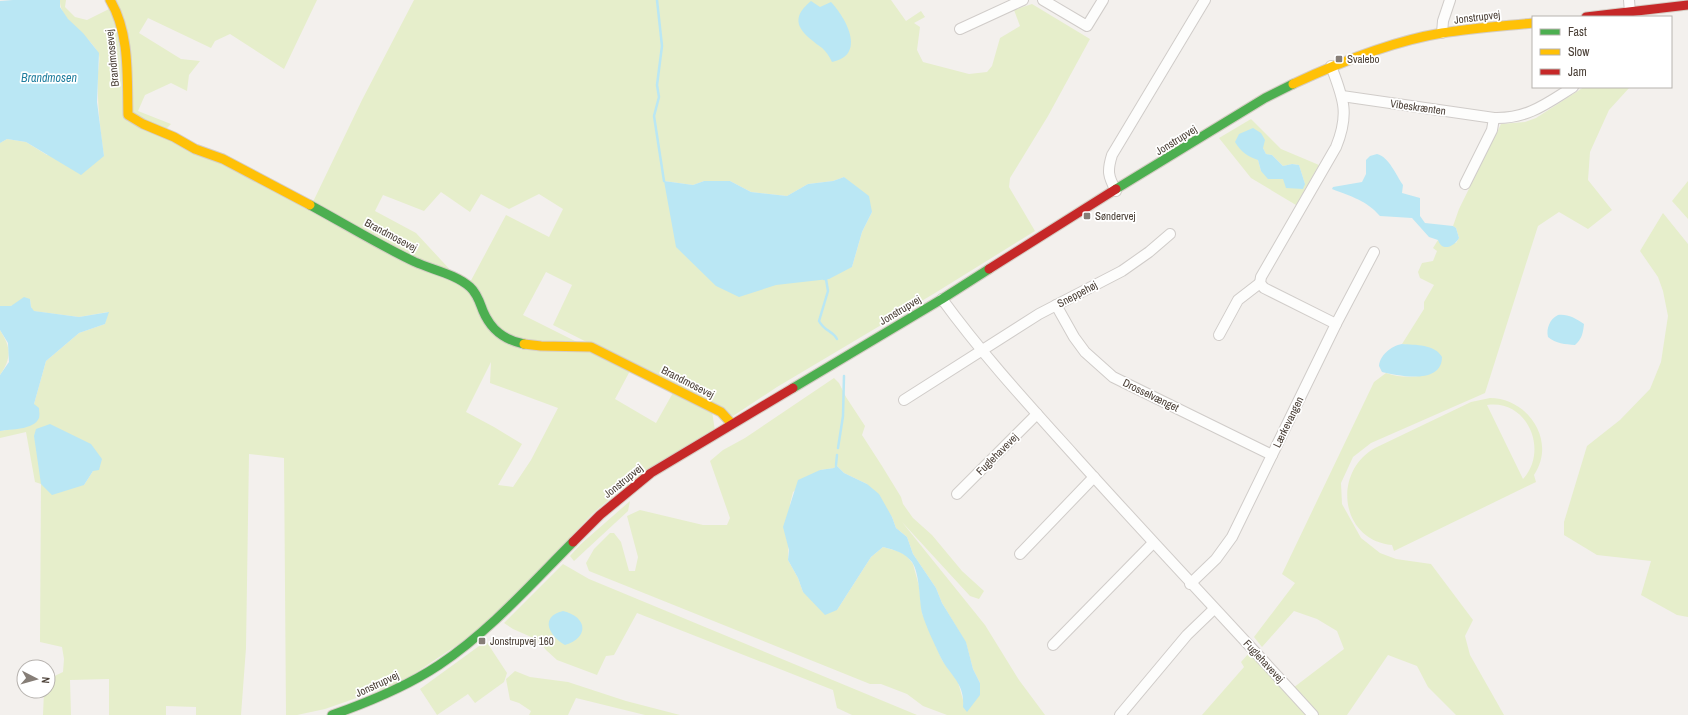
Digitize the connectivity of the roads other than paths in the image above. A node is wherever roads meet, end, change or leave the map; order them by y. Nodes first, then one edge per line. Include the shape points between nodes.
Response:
1 (110, 0) edge
2 (1023, 0) edge
3 (1043, 0) edge
4 (1103, 0) edge
5 (1205, 0) edge
6 (1450, 0) edge
7 (1629, 0) edge
8 (1688, 4) edge
9 (1630, 12) junction
10 (1595, 16) edge
11 (1532, 23) edge
12 (960, 29) dead end
13 (1442, 34) junction
14 (1331, 66) junction
15 (1571, 88) edge
16 (1342, 96) junction
17 (1494, 118) junction
18 (1465, 184) dead end
19 (1116, 191) junction
20 (1170, 234) dead end
21 (1374, 252) dead end
22 (1260, 283) junction
23 (942, 299) junction
24 (1056, 305) junction
25 (1336, 324) junction
26 (1219, 335) dead end
27 (982, 351) junction
28 (904, 400) dead end
29 (1037, 414) junction
30 (732, 424) junction
31 (1272, 455) junction
32 (1094, 477) junction
33 (957, 494) dead end
34 (1153, 543) junction
35 (1020, 554) dead end
36 (1190, 584) junction
37 (1214, 609) junction
38 (1053, 645) dead end
39 (332, 715) edge
40 (1120, 715) edge
41 (1313, 715) edge

1 - 30 street, Brandmosevej via 120,23 126,65 128,115 137,122 222,158 383,245 428,268 464,282 478,296 487,323 494,332 529,346 591,347 721,412
2 - 12 street
3 - 4 street via 1087,26
5 - 19 street via 1112,155 1109,179
6 - 13 street via 1443,21
7 - 9 street
8 - 9 street
9 - 10 street
11 - 13 street, Jonstrupvej
13 - 14 street, Jonstrupvej via 1402,43
14 - 16 street
14 - 19 street, Jonstrupvej via 1265,98
15 - 17 street, Vibeskrænten via 1528,113 1508,118
16 - 17 street, Vibeskrænten
16 - 22 street via 1344,120 1336,147 1261,277
17 - 18 street via 1492,130
19 - 23 street, Jonstrupvej
20 - 24 street, Sneppehøj via 1122,271
21 - 25 street, Lærkevangen
22 - 25 street via 1264,288
22 - 26 street via 1238,300
23 - 27 street, Fuglehavevej
23 - 30 street, Jonstrupvej
24 - 27 street, Sneppehøj
24 - 31 street, Drosselvænget via 1085,352 1113,376
25 - 31 street, Lærkevangen
27 - 28 street
27 - 29 street, Fuglehavevej
29 - 32 street, Fuglehavevej
29 - 33 street, Fuglehavevej
30 - 39 street, Jonstrupvej via 651,473 620,498 568,546 494,622 439,665 371,701
31 - 36 street, Lærkevangen via 1225,549
32 - 34 street, Fuglehavevej
32 - 35 street
34 - 36 street, Fuglehavevej
34 - 38 street
36 - 37 street, Fuglehavevej
37 - 40 street via 1187,635
37 - 41 street, Fuglehavevej

